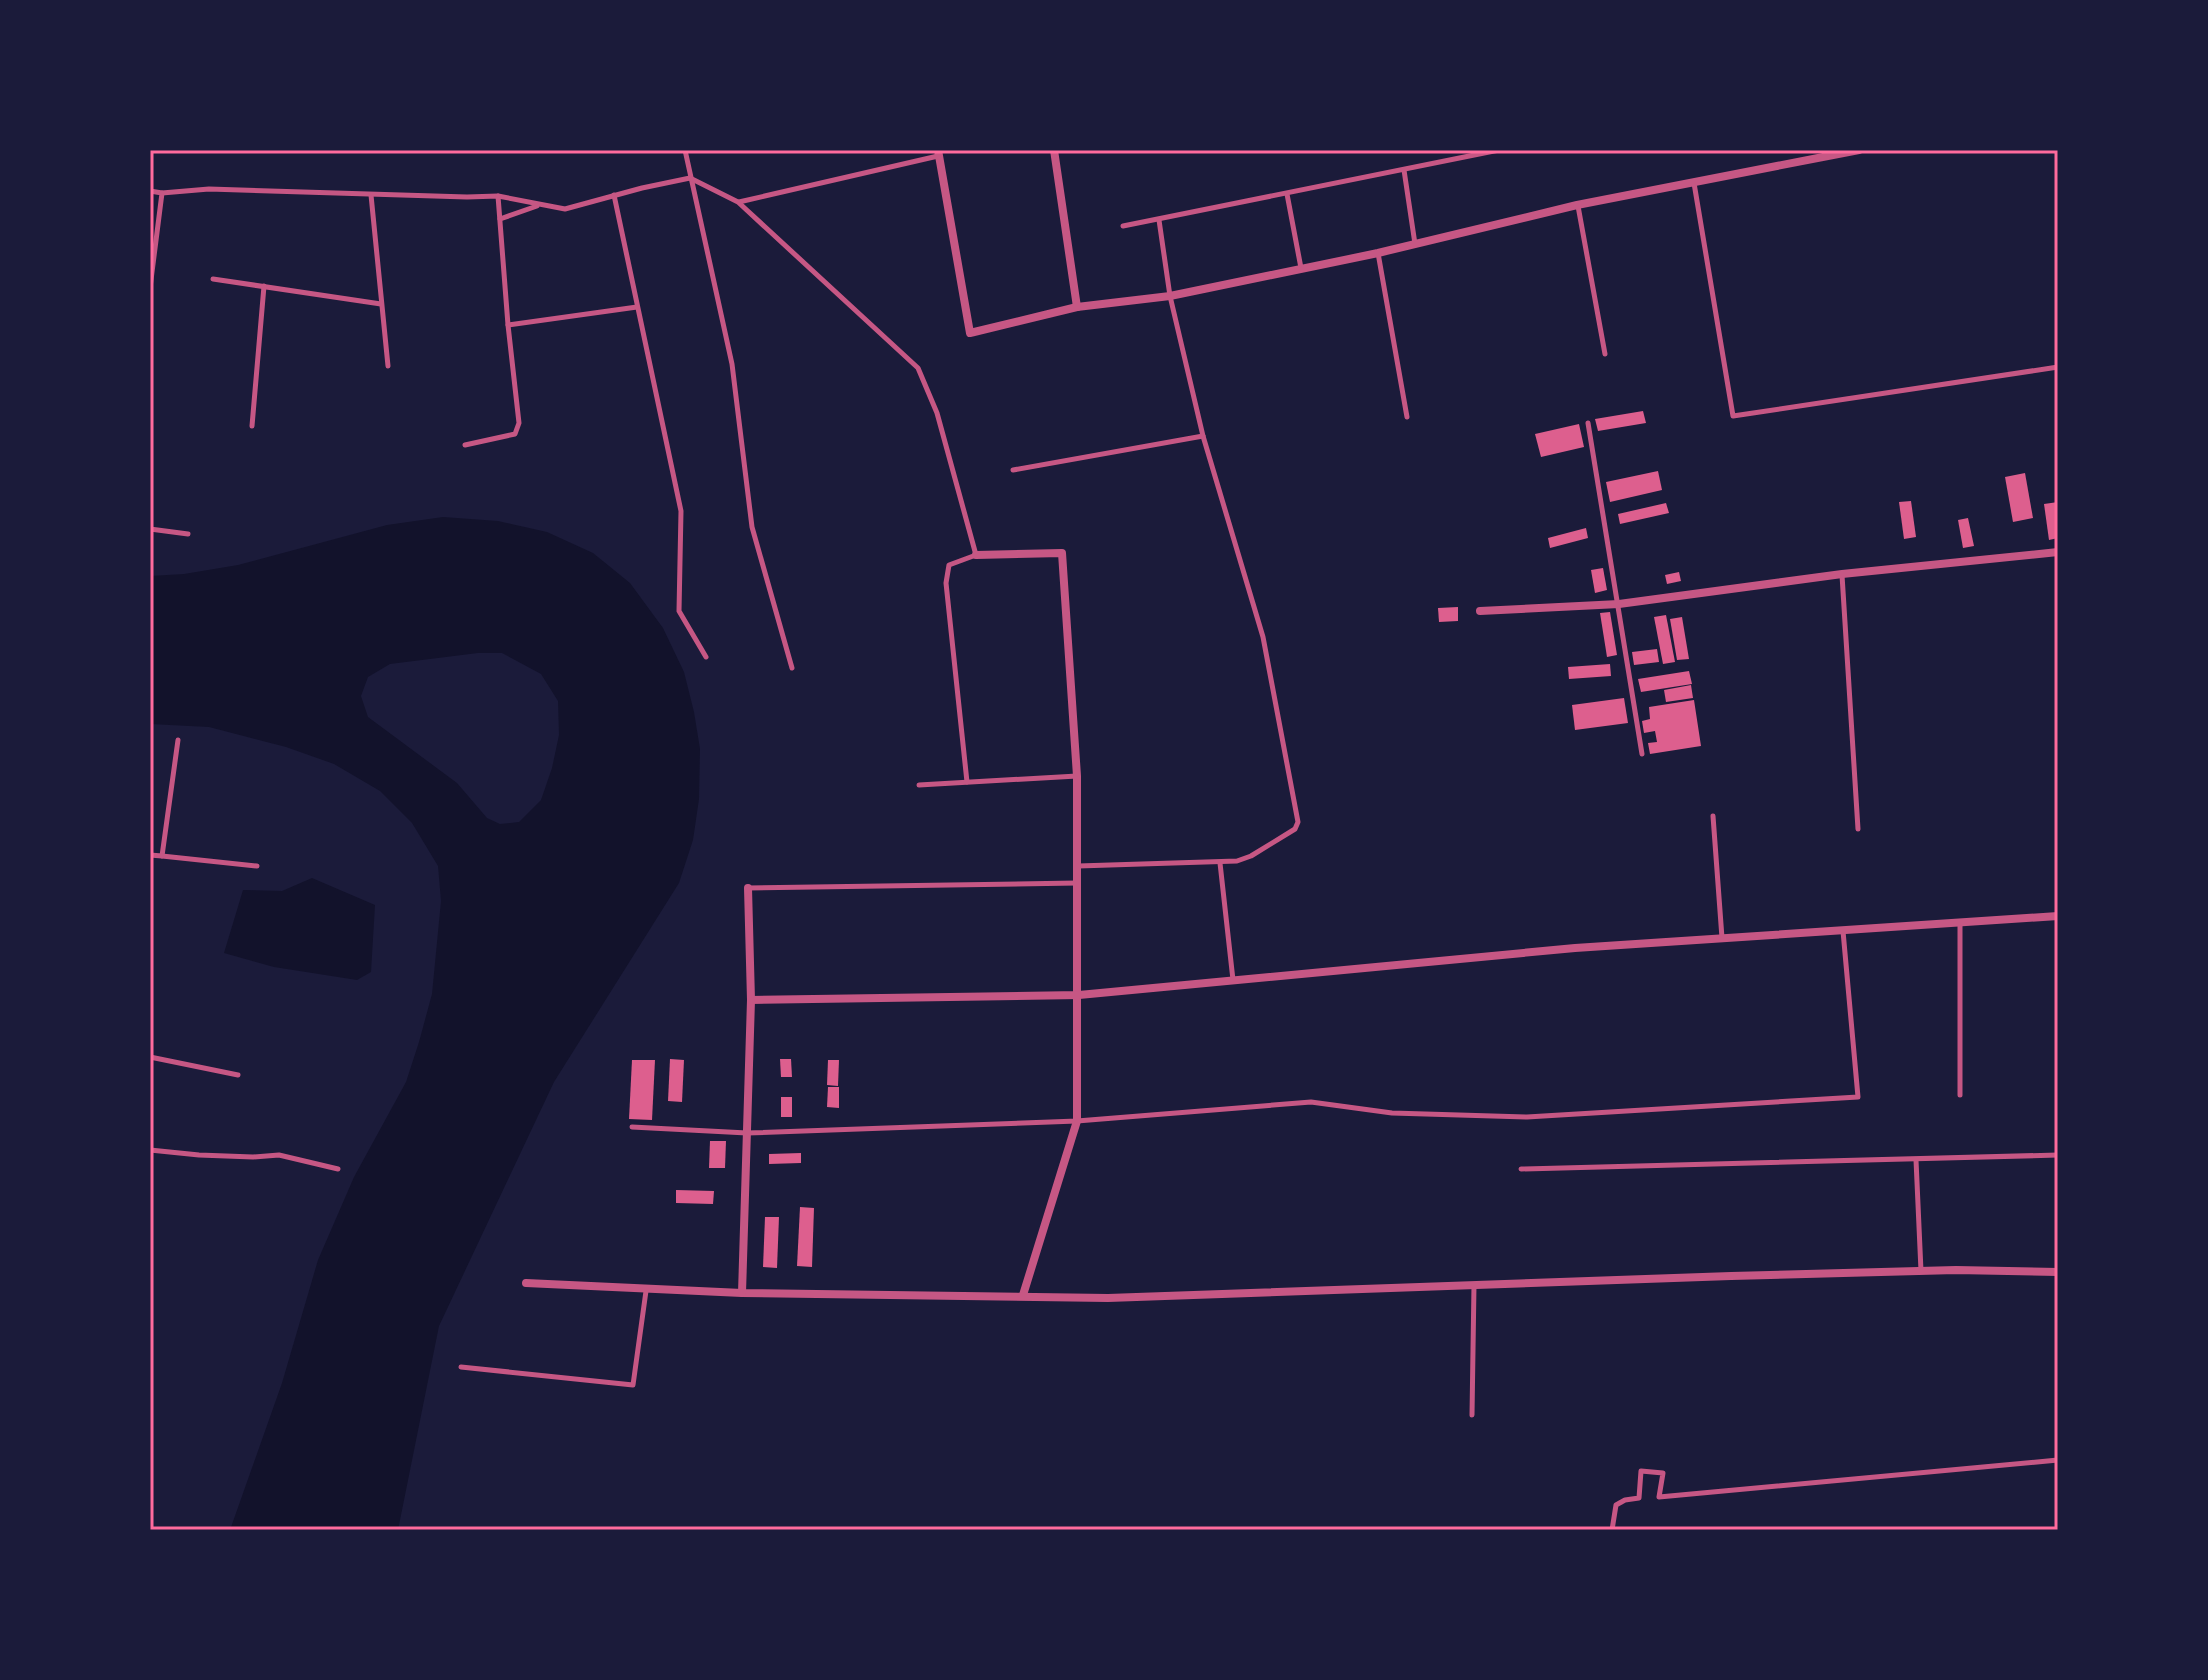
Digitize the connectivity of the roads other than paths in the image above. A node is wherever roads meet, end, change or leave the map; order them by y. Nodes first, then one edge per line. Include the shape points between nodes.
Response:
1 (685, 150) edge
2 (1054, 150) edge
3 (1499, 150) edge
4 (1859, 150) edge
5 (938, 153) edge
6 (1404, 170) junction
7 (690, 178) junction
8 (1694, 182) junction
9 (150, 191) edge
10 (162, 193) junction
11 (1287, 194) junction
12 (371, 195) junction
13 (614, 195) junction
14 (498, 196) junction
15 (738, 202) junction
16 (540, 205) junction
17 (1577, 205) junction
18 (500, 219) junction
19 (1159, 220) junction
20 (1123, 226) dead end
21 (1415, 245) junction
22 (1378, 253) junction
23 (151, 265) edge
24 (1301, 268) junction
25 (213, 279) dead end
26 (264, 286) junction
27 (150, 288) edge
28 (1170, 296) junction
29 (381, 304) junction
30 (637, 307) junction
31 (1077, 307) junction
32 (508, 325) junction
33 (1605, 354) dead end
34 (388, 366) dead end
35 (2058, 367) edge
36 (1407, 417) dead end
37 (1588, 423) dead end
38 (252, 426) dead end
39 (1203, 436) junction
40 (465, 445) dead end
41 (1013, 470) dead end
42 (150, 529) edge
43 (188, 534) dead end
44 (2058, 552) edge
45 (976, 555) junction
46 (1842, 574) junction
47 (1619, 604) junction
48 (1480, 611) dead end
49 (706, 657) dead end
50 (792, 668) dead end
51 (178, 740) dead end
52 (1642, 754) dead end
53 (1077, 776) junction
54 (967, 782) junction
55 (919, 785) dead end
56 (1713, 816) dead end
57 (1858, 829) dead end
58 (150, 855) edge
59 (162, 856) junction
60 (1220, 863) junction
61 (257, 866) dead end
62 (1078, 866) junction
63 (1077, 883) junction
64 (748, 888) joint
65 (2058, 916) edge
66 (1960, 924) junction
67 (1843, 930) junction
68 (1722, 938) junction
69 (1233, 980) junction
70 (1079, 995) junction
71 (751, 1000) junction
72 (150, 1057) edge
73 (238, 1075) dead end
74 (1960, 1095) dead end
75 (1077, 1121) junction
76 (632, 1127) dead end
77 (747, 1133) junction
78 (150, 1150) edge
79 (2058, 1155) edge
80 (1916, 1160) junction
81 (338, 1169) dead end
82 (1521, 1169) dead end
83 (1921, 1272) junction
84 (2058, 1272) edge
85 (526, 1283) dead end
86 (1474, 1285) junction
87 (646, 1291) junction
88 (742, 1293) junction
89 (1023, 1295) junction
90 (461, 1367) dead end
91 (1472, 1415) dead end
92 (2058, 1460) edge
93 (1612, 1530) edge

1 - 7 lane
2 - 31 street
3 - 6 lane
4 - 8 street
5 - 15 lane
5 - 31 street via 970,333
6 - 11 lane
6 - 21 lane
7 - 13 lane
7 - 15 lane
7 - 50 lane via 732,364 752,527
8 - 17 street
8 - 35 lane via 1733,416
9 - 10 lane
10 - 12 lane via 209,189
10 - 23 lane
11 - 19 lane
11 - 24 lane
12 - 14 lane
12 - 29 lane
13 - 16 lane via 565,209
13 - 30 lane
14 - 16 lane
14 - 18 lane
15 - 45 lane via 918,368 937,413
16 - 18 lane
17 - 21 street
17 - 33 lane
18 - 32 lane
19 - 20 lane
19 - 28 lane
21 - 22 street
22 - 24 street
22 - 36 lane
23 - 27 lane
24 - 28 street
25 - 26 lane
26 - 29 lane
26 - 38 lane
28 - 31 street
28 - 39 lane
29 - 34 lane
30 - 32 lane
30 - 49 lane via 681,511 679,611
32 - 40 lane via 518,429
37 - 47 lane
39 - 41 lane
39 - 60 lane via 1263,637 1298,822 1251,856
42 - 43 lane
44 - 46 street
45 - 53 street via 1062,553
45 - 54 lane via 949,565 946,583
46 - 47 street
46 - 57 lane
47 - 48 street
47 - 52 lane
51 - 59 lane
53 - 54 lane
53 - 62 street
54 - 55 lane
56 - 68 lane
58 - 59 lane
59 - 61 lane
60 - 62 lane
60 - 69 lane
62 - 63 street
63 - 64 lane
63 - 70 street
64 - 71 street
65 - 66 street
66 - 67 street
66 - 74 lane
67 - 68 street
67 - 75 lane via 1858,1097 1527,1117 1392,1113 1311,1102
68 - 69 street
69 - 70 street
70 - 71 street
70 - 75 street
71 - 77 street
72 - 73 lane
75 - 77 lane
75 - 89 street
76 - 77 lane
77 - 88 street
78 - 81 lane via 279,1155
79 - 80 lane
80 - 82 lane
80 - 83 lane
83 - 84 street
83 - 86 street
85 - 87 street
86 - 89 street via 1108,1298
86 - 91 lane
87 - 88 street
87 - 90 lane via 633,1385
88 - 89 street
92 - 93 lane via 1659,1497 1663,1473 1641,1471 1639,1498 1616,1505

